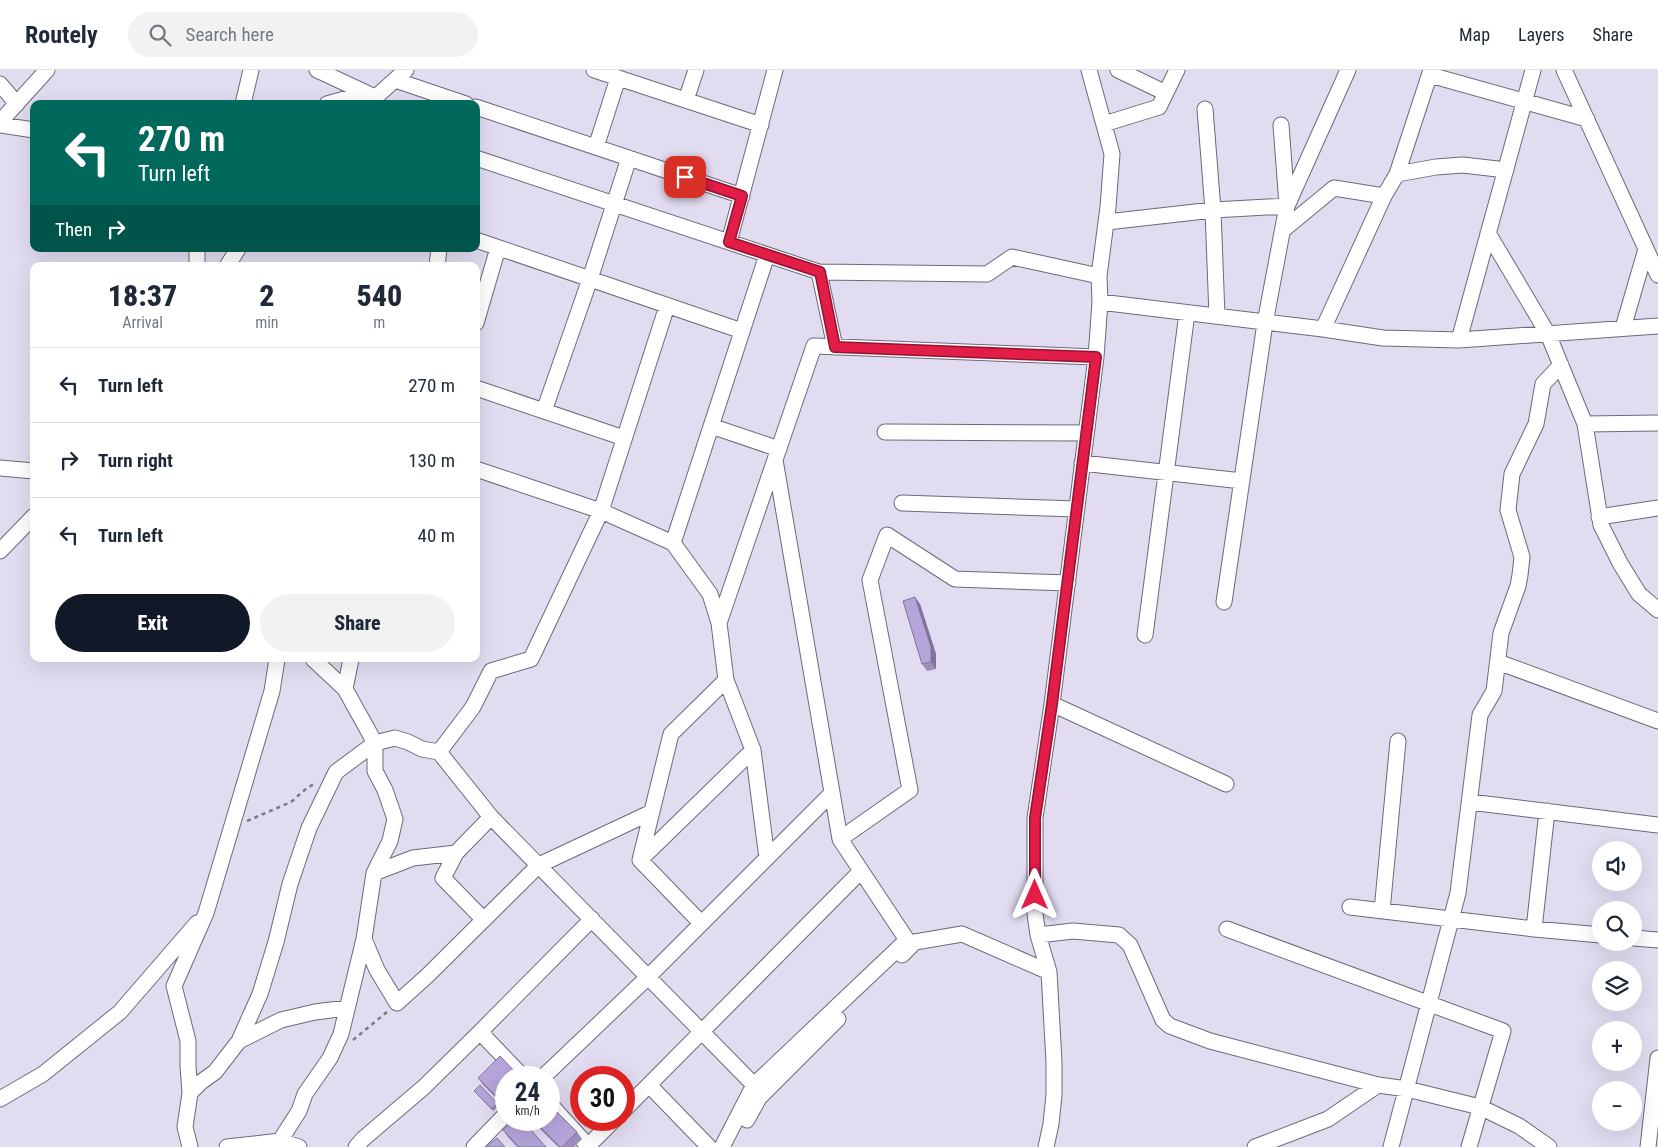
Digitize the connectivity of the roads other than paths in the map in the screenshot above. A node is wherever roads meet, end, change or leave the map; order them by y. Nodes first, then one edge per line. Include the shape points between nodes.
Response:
1 (47, 70) edge
2 (251, 70) edge
3 (317, 70) edge
4 (594, 70) edge
5 (696, 70) edge
6 (775, 70) edge
7 (1089, 70) edge
8 (1118, 70) edge
9 (1177, 70) edge
10 (1348, 70) edge
11 (1533, 70) edge
12 (1564, 70) edge
13 (1430, 73) edge
14 (401, 75) edge
15 (618, 78) junction
16 (0, 84) edge
17 (1166, 93) junction
18 (370, 98) edge
19 (244, 100) edge
20 (356, 100) edge
21 (457, 100) edge
22 (686, 100) junction
23 (1524, 102) junction
24 (17, 104) junction
25 (480, 108) edge
26 (1205, 109) dead end
27 (1587, 120) junction
28 (0, 124) edge
29 (1104, 124) junction
30 (761, 125) junction
31 (1280, 125) dead end
32 (30, 129) edge
33 (596, 147) junction
34 (629, 158) junction
35 (480, 159) edge
36 (1506, 170) junction
37 (1397, 174) junction
38 (742, 196) junction
39 (1384, 196) junction
40 (614, 204) junction
41 (1287, 206) junction
42 (1213, 210) junction
43 (1106, 222) junction
44 (1283, 230) junction
45 (1488, 233) junction
46 (480, 241) edge
47 (729, 242) junction
48 (498, 248) junction
49 (1646, 249) junction
50 (767, 255) junction
51 (820, 272) junction
52 (1658, 275) edge
53 (1099, 276) junction
54 (590, 279) junction
55 (1100, 302) junction
56 (667, 306) junction
57 (480, 309) edge
58 (1187, 313) junction
59 (1218, 316) junction
60 (1265, 323) junction
61 (1658, 326) edge
62 (1623, 328) junction
63 (1324, 329) junction
64 (742, 331) junction
65 (1548, 334) junction
66 (1459, 340) junction
67 (835, 347) junction
68 (1096, 357) junction
69 (1561, 364) junction
70 (480, 389) edge
71 (544, 411) junction
72 (1658, 423) edge
73 (1585, 424) junction
74 (711, 426) junction
75 (885, 432) dead end
76 (1086, 433) junction
77 (624, 438) junction
78 (777, 455) junction
79 (1082, 463) junction
80 (0, 468) edge
81 (30, 470) edge
82 (480, 470) edge
83 (1166, 473) junction
84 (1242, 481) junction
85 (902, 504) dead end
86 (1658, 508) edge
87 (1077, 509) junction
88 (601, 511) junction
89 (1599, 517) junction
90 (30, 520) edge
91 (673, 543) junction
92 (0, 551) edge
93 (1068, 583) junction
94 (1224, 602) dead end
95 (1658, 610) edge
96 (719, 623) junction
97 (1145, 635) dead end
98 (277, 662) edge
99 (316, 662) edge
100 (350, 662) edge
101 (1498, 662) junction
102 (726, 680) junction
103 (345, 690) junction
104 (1052, 704) junction
105 (1658, 721) edge
106 (1398, 741) dead end
107 (374, 743) junction
108 (753, 750) junction
109 (439, 752) junction
110 (1226, 784) dead end
111 (832, 793) junction
112 (1470, 802) junction
113 (1547, 811) junction
114 (652, 812) junction
115 (491, 817) junction
116 (1658, 825) edge
117 (840, 839) junction
118 (456, 853) junction
119 (767, 858) junction
120 (640, 860) junction
121 (539, 865) junction
122 (861, 871) junction
123 (374, 873) junction
124 (1350, 907) dead end
125 (1382, 911) junction
126 (206, 913) junction
127 (592, 919) junction
128 (1451, 919) junction
129 (484, 920) junction
130 (701, 923) junction
131 (1227, 929) dead end
132 (1534, 929) junction
133 (1592, 934) edge
134 (1038, 935) junction
135 (364, 939) junction
136 (1642, 939) edge
137 (1658, 940) edge
138 (1049, 972) junction
139 (648, 977) junction
140 (1429, 1004) junction
141 (347, 1008) junction
142 (480, 1032) junction
143 (701, 1032) junction
144 (239, 1040) junction
145 (1658, 1058) edge
146 (513, 1066) edge
147 (555, 1066) edge
148 (648, 1084) junction
149 (1378, 1085) junction
150 (754, 1086) junction
151 (1407, 1089) junction
152 (190, 1093) junction
153 (635, 1098) edge
154 (0, 1099) edge
155 (1480, 1107) junction
156 (560, 1115) edge
157 (495, 1125) edge
158 (603, 1131) edge
159 (278, 1144) edge
160 (588, 1146) edge
161 (190, 1147) edge
162 (227, 1147) edge
163 (299, 1147) edge
164 (356, 1147) edge
165 (474, 1147) edge
166 (709, 1147) edge
167 (722, 1147) edge
168 (732, 1147) edge
169 (1046, 1147) edge
170 (1255, 1147) edge
171 (1391, 1147) edge
172 (1469, 1147) edge
173 (1549, 1147) edge
174 (1648, 1147) edge

1 - 24 street
2 - 19 street
3 - 18 street
4 - 15 street
5 - 22 street
6 - 30 street
7 - 29 street
8 - 17 street
9 - 17 street
10 - 41 street
11 - 23 street
12 - 27 street
13 - 23 street
13 - 37 street
14 - 18 street
14 - 21 street
15 - 22 street
15 - 33 street
16 - 24 street
17 - 29 street via 1159,107
18 - 20 street
22 - 30 street
23 - 27 street
23 - 36 street
24 - 28 street
25 - 33 street
26 - 42 street
27 - 49 street
28 - 32 street
29 - 43 street via 1112,154
30 - 38 street
31 - 41 street
33 - 34 street
34 - 38 street
34 - 40 street
35 - 40 street
36 - 37 street via 1464,165
36 - 45 street
37 - 39 street
38 - 47 street
39 - 44 street via 1334,188
39 - 63 street
40 - 47 street
40 - 54 street
41 - 42 street
41 - 44 street
42 - 43 street
42 - 59 street
43 - 53 street
44 - 60 street
45 - 65 street
45 - 66 street
46 - 48 street
47 - 50 street
48 - 54 street
48 - 57 street
49 - 52 street
49 - 62 street
50 - 51 street
50 - 64 street
51 - 53 street via 987,274 1012,257
51 - 67 street
53 - 55 street
54 - 56 street
54 - 71 street
55 - 58 street
55 - 68 street
56 - 64 street
56 - 77 street
58 - 59 street
58 - 83 street
59 - 60 street
60 - 63 street
60 - 84 street
61 - 62 street
62 - 65 street
63 - 66 street via 1383,338
64 - 74 street
65 - 66 street
65 - 69 street
67 - 68 street
67 - 78 street via 814,346
68 - 76 street
69 - 73 street
69 - 101 street via 1543,384 1536,424 1512,474 1508,510 1522,557 1518,586 1501,633
70 - 71 street
71 - 77 street
72 - 73 street
73 - 89 street
74 - 78 street
74 - 91 street
75 - 76 street
76 - 79 street
77 - 88 street
78 - 96 street
78 - 111 street
79 - 83 street
79 - 87 street
80 - 81 street
82 - 88 street
83 - 84 street
83 - 97 street
84 - 94 street
85 - 87 street
86 - 89 street
87 - 93 street
88 - 91 street
88 - 109 street via 531,659 491,671 473,707
89 - 95 street via 1620,563 1639,594
90 - 92 street
91 - 96 street via 710,594
93 - 104 street
93 - 117 street via 955,579 887,535 870,580 910,790
96 - 102 street
98 - 126 street via 272,691
99 - 103 street
100 - 103 street
101 - 105 street
101 - 112 street via 1494,691 1480,715
102 - 108 street
102 - 114 street via 672,734
103 - 107 street
104 - 110 street
104 - 134 street via 1035,818
106 - 125 street
107 - 109 street via 395,738
107 - 123 street via 375,771 394,819 390,842
107 - 144 street via 336,772 309,828 260,994
108 - 119 street
108 - 120 street
109 - 115 street
111 - 117 street
111 - 119 street
112 - 113 street
112 - 128 street via 1458,893
113 - 116 street
113 - 132 street
114 - 120 street
114 - 121 street
115 - 118 street
115 - 121 street
117 - 122 street
118 - 123 street via 413,858
118 - 129 street via 442,878
119 - 130 street
120 - 130 street
121 - 127 street
121 - 129 street
122 - 143 street
122 - 150 street via 907,940
123 - 135 street
124 - 125 street
125 - 128 street
126 - 152 street via 174,986 188,1040
126 - 154 street via 120,1012 43,1074
127 - 139 street
127 - 142 street
128 - 132 street
128 - 140 street
129 - 135 street via 397,1003 377,970
130 - 139 street
131 - 140 street
132 - 133 street
134 - 138 street
134 - 149 street via 1073,931 1119,935 1130,945 1163,1020 1170,1026 1210,1041
135 - 141 street
136 - 137 street
138 - 168 street via 962,934 915,942 759,1098
138 - 169 street via 1054,1095
139 - 143 street
139 - 147 street
140 - 151 street
140 - 155 street via 1504,1031
141 - 144 street via 281,1020
141 - 159 street via 341,1034 330,1058 305,1094 299,1111
142 - 146 street
142 - 164 street
143 - 148 street
143 - 150 street
144 - 152 street via 215,1072
145 - 174 street
148 - 153 street
148 - 166 street
149 - 151 street
149 - 170 street via 1328,1120
150 - 167 street
151 - 155 street
151 - 171 street
152 - 161 street via 185,1127
155 - 172 street
155 - 173 street via 1519,1126
156 - 160 street
157 - 165 street
158 - 160 street
159 - 162 street
159 - 163 street

